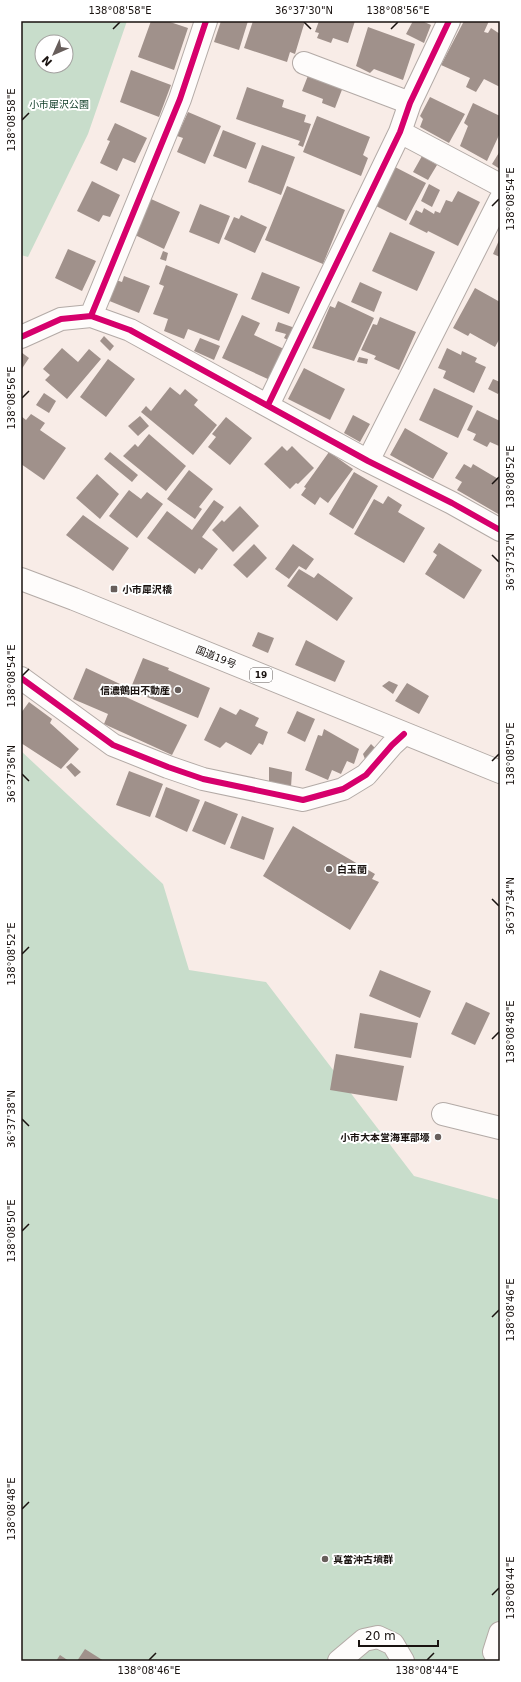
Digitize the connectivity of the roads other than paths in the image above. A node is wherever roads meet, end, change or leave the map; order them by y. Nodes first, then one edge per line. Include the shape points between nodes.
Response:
1 (206, 21) edge
2 (449, 21) edge
3 (304, 63) dead end
4 (410, 103) junction
5 (400, 132) junction
6 (500, 185) edge
7 (500, 200) edge
8 (91, 316) junction
9 (21, 337) edge
10 (268, 405) junction
11 (368, 461) junction
12 (500, 530) edge
13 (21, 579) edge
14 (21, 678) edge
15 (404, 734) junction
16 (500, 772) edge
17 (443, 1114) dead end
18 (500, 1128) edge
19 (500, 1633) edge
20 (339, 1661) edge
21 (403, 1661) edge
22 (500, 1661) edge

1 - 8 main road via 180,99
2 - 4 main road
3 - 4 main road
4 - 5 main road
5 - 6 main road
5 - 10 main road
7 - 11 main road
8 - 9 main road via 61,319
8 - 10 main road via 130,330
10 - 11 main road
11 - 12 main road
13 - 15 main road, 国道19号 / 19
14 - 15 main road via 113,745 168,768 203,779 303,800 343,789 366,774
15 - 16 main road, 国道19号 / 19
17 - 18 main road
19 - 22 main road via 494,1652
20 - 21 main road via 364,1640 378,1637 393,1644

